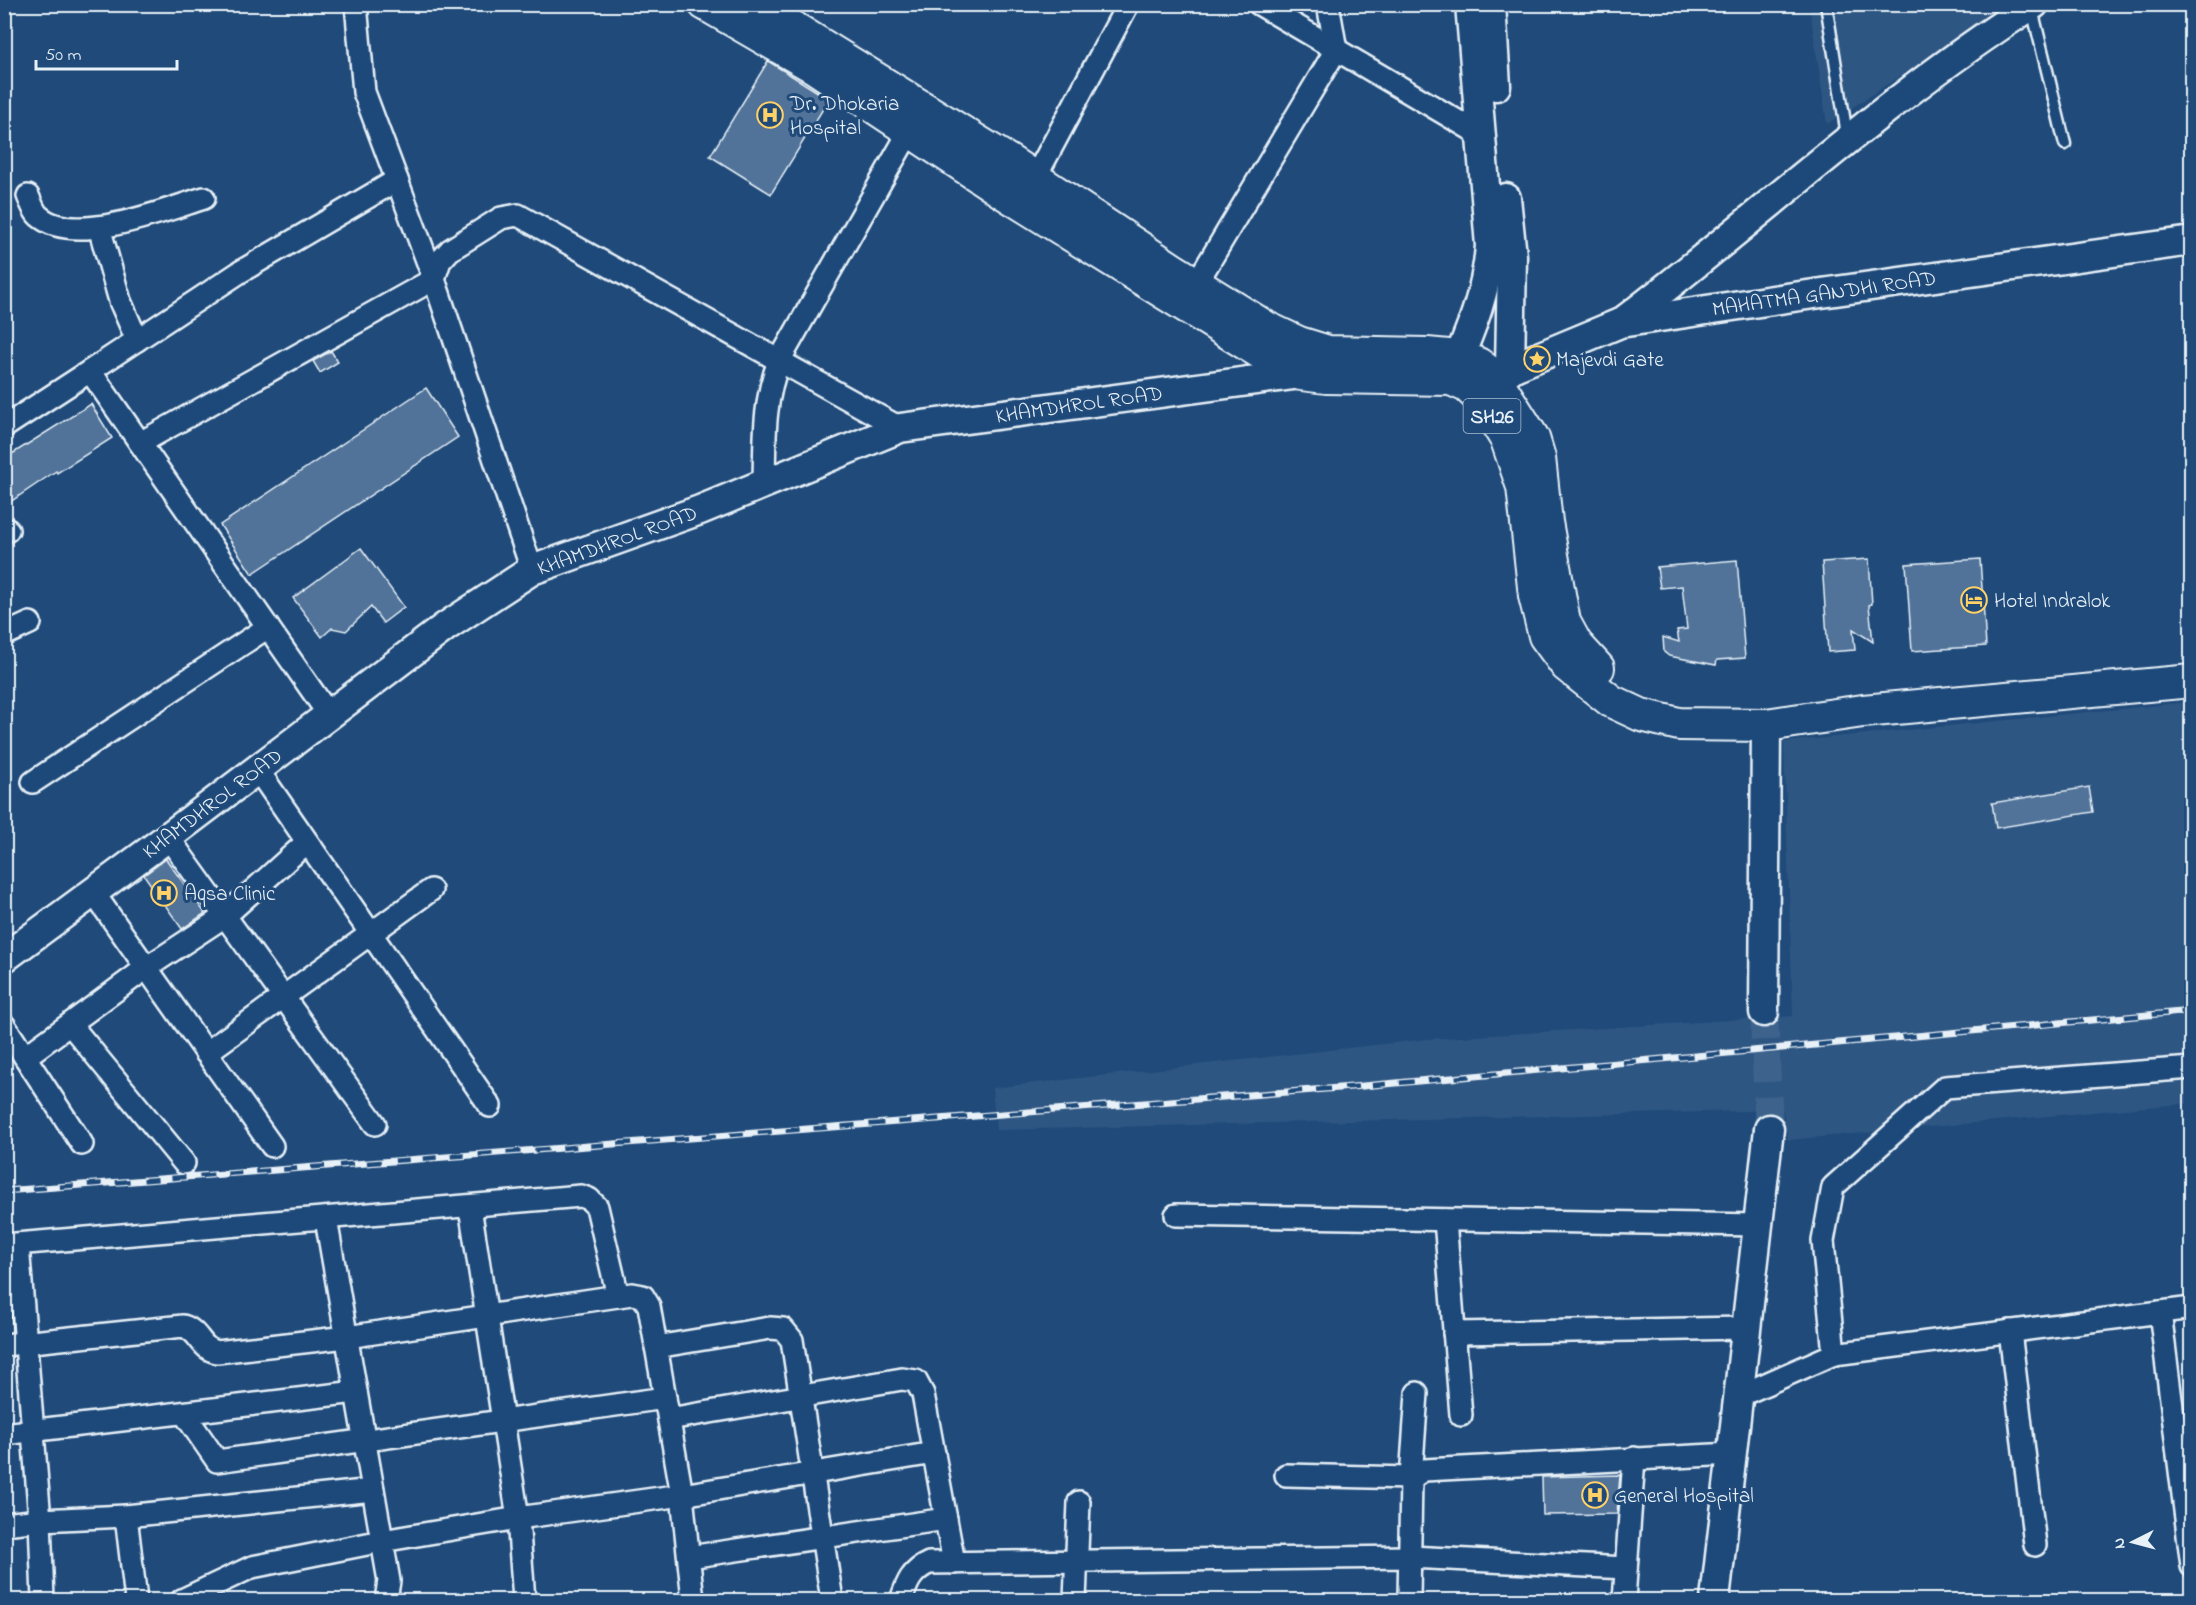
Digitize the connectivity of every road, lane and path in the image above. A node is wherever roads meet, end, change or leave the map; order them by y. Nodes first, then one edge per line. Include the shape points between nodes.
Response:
1 (356, 4) edge
2 (705, 4) edge
3 (755, 4) edge
4 (1128, 4) edge
5 (1258, 4) edge
6 (1328, 4) edge
7 (1470, 4) edge
8 (1491, 4) edge
9 (1826, 4) edge
10 (2032, 5) edge
11 (1336, 50) junction
12 (916, 119) junction
13 (1481, 135) junction
14 (1848, 138) junction
15 (2065, 144) dead end
16 (1035, 178) junction
17 (397, 180) junction
18 (28, 196) dead end
19 (204, 198) dead end
20 (99, 227) junction
21 (2192, 241) edge
22 (434, 279) junction
23 (1196, 284) junction
24 (1620, 323) junction
25 (137, 340) junction
26 (1328, 352) junction
27 (779, 361) junction
28 (90, 371) junction
29 (1476, 373) junction
30 (1301, 374) junction
31 (4, 427) edge
32 (900, 428) junction
33 (140, 443) junction
34 (764, 484) junction
35 (532, 570) junction
36 (30, 623) dead end
37 (268, 627) junction
38 (4, 635) edge
39 (2192, 665) edge
40 (2192, 681) edge
41 (329, 715) junction
42 (1766, 725) junction
43 (257, 770) junction
44 (33, 782) dead end
45 (168, 837) junction
46 (307, 842) junction
47 (432, 890) dead end
48 (93, 892) junction
49 (225, 916) junction
50 (370, 933) junction
51 (4, 958) edge
52 (146, 968) junction
53 (282, 996) junction
54 (1764, 1012) tunnel mouth
55 (70, 1024) junction
56 (4, 1025) edge
57 (206, 1053) junction
58 (25, 1057) junction
59 (2192, 1068) edge
60 (490, 1106) dead end
61 (375, 1124) dead end
62 (1769, 1129) tunnel mouth
63 (82, 1144) dead end
64 (272, 1146) dead end
65 (184, 1164) dead end
66 (470, 1207) junction
67 (1176, 1215) dead end
68 (326, 1219) junction
69 (1445, 1220) junction
70 (1758, 1225) junction
71 (11, 1245) edge
72 (618, 1296) junction
73 (2192, 1308) edge
74 (2160, 1312) junction
75 (487, 1315) junction
76 (1746, 1328) junction
77 (2010, 1331) junction
78 (1454, 1333) junction
79 (346, 1337) junction
80 (26, 1343) junction
81 (4, 1345) edge
82 (656, 1347) junction
83 (1834, 1354) junction
84 (356, 1392) junction
85 (1417, 1393) dead end
86 (801, 1396) junction
87 (1739, 1396) junction
88 (665, 1398) junction
89 (184, 1413) junction
90 (1461, 1415) dead end
91 (669, 1419) junction
92 (503, 1421) junction
93 (33, 1431) junction
94 (4, 1434) edge
95 (365, 1440) junction
96 (934, 1453) junction
97 (1732, 1454) junction
98 (1634, 1458) junction
99 (813, 1473) junction
100 (1286, 1476) dead end
101 (1411, 1478) junction
102 (373, 1490) junction
103 (682, 1495) junction
104 (1079, 1502) dead end
105 (126, 1516) junction
106 (518, 1518) junction
107 (40, 1520) junction
108 (946, 1520) junction
109 (4, 1524) edge
110 (822, 1538) junction
111 (382, 1541) junction
112 (2035, 1545) dead end
113 (689, 1557) junction
114 (1410, 1557) junction
115 (1077, 1562) junction
116 (954, 1563) junction
117 (2192, 1566) edge
118 (1626, 1568) junction
119 (44, 1600) edge
120 (136, 1600) edge
121 (182, 1600) edge
122 (386, 1600) edge
123 (524, 1600) edge
124 (693, 1600) edge
125 (832, 1600) edge
126 (901, 1600) edge
127 (1075, 1600) edge
128 (1409, 1600) edge
129 (1624, 1600) edge
130 (1715, 1600) edge

1 - 17 street via 364,92
2 - 12 main road, SH26 via 814,67
3 - 12 main road, SH26
4 - 16 street
5 - 11 street
6 - 11 street
7 - 13 main road
8 - 29 main road via 1512,256
9 - 14 lane
10 - 14 main road
10 - 15 lane
11 - 13 street
11 - 23 street
12 - 16 main road, SH26
12 - 27 street
12 - 30 main road, SH26 via 1004,193
13 - 29 main road via 1490,246
14 - 24 main road
16 - 23 main road, SH26
17 - 22 street
17 - 25 street via 240,272
18 - 20 street via 38,216 51,223 65,228
19 - 20 street
20 - 25 street via 120,301
21 - 24 main road, MAHATMA GANDHI ROAD
22 - 27 street via 440,261 450,250 501,218 518,215
22 - 33 street
22 - 35 street
23 - 26 main road, SH26 via 1267,328
24 - 29 main road, MAHATMA GANDHI ROAD
25 - 28 street
26 - 29 main road, SH26 via 1426,354
26 - 30 main road
27 - 32 street
27 - 34 street via 766,409
28 - 31 street
28 - 33 street
29 - 30 main road, SH26 via 1326,377
29 - 39 main road, SH26 via 1533,438 1564,621 1576,644 1595,666 1625,685 1691,704 1739,706
29 - 42 main road, SH26 via 1483,401 1507,440 1523,487 1535,596 1545,636 1567,666 1611,701 1641,715 1679,724
30 - 32 main road, KHAMDHROL ROAD
32 - 34 main road, KHAMDHROL ROAD
33 - 37 street
34 - 35 main road, KHAMDHROL ROAD
35 - 41 main road, KHAMDHROL ROAD via 445,627
36 - 38 street
37 - 41 street
37 - 44 street
40 - 42 main road, SH26 via 1863,711
41 - 43 main road, KHAMDHROL ROAD
42 - 54 main road
43 - 45 main road, KHAMDHROL ROAD
43 - 46 street
45 - 48 main road, KHAMDHROL ROAD
45 - 49 street
46 - 49 street
46 - 50 street
47 - 50 street
48 - 51 main road, KHAMDHROL ROAD
48 - 52 street
49 - 52 street
49 - 53 street
50 - 53 street
50 - 60 street
52 - 55 street
52 - 57 street
53 - 57 street
53 - 61 street
55 - 58 street
55 - 65 street
56 - 58 street
57 - 64 street
58 - 63 street
59 - 83 street via 1945,1087 1833,1187 1823,1241
62 - 70 main road
66 - 68 street
66 - 72 street via 581,1196 589,1199 597,1207
66 - 75 street
67 - 69 street
68 - 71 street
68 - 79 street
69 - 70 street
69 - 78 street
70 - 76 main road
71 - 80 street
72 - 75 street
72 - 82 street via 643,1296 649,1305
73 - 74 street
74 - 77 street
74 - 117 street
75 - 79 street
75 - 92 street
76 - 78 street
76 - 87 main road
77 - 83 street
77 - 112 street
78 - 90 street
79 - 80 street via 217,1352 183,1326
79 - 84 street
80 - 81 street
80 - 93 street
82 - 86 street via 783,1329 792,1340
82 - 88 street
83 - 87 street
84 - 89 street
84 - 95 street
85 - 101 street
86 - 91 street
86 - 96 street via 902,1379 916,1381 923,1394
86 - 99 street
87 - 97 main road
88 - 91 street
88 - 92 street
89 - 93 street
89 - 95 street via 217,1461
91 - 103 street
92 - 95 street
92 - 106 street
93 - 94 street
93 - 107 street
95 - 102 street
96 - 99 street
96 - 108 street
97 - 98 street
97 - 130 main road
98 - 101 street via 1424,1470
98 - 118 street
99 - 103 street
99 - 110 street
100 - 101 street
101 - 114 street
102 - 105 street
102 - 111 street
103 - 106 street
103 - 113 street
104 - 115 street
105 - 107 street
105 - 120 street
106 - 111 street
106 - 123 street
107 - 109 street
107 - 119 street
108 - 110 street
108 - 116 street
110 - 113 street
110 - 125 street
111 - 121 street via 252,1567
111 - 122 street via 389,1581
113 - 124 street
114 - 115 street
114 - 118 street
114 - 128 street
115 - 116 street
115 - 127 street
116 - 126 street via 929,1563 918,1568 908,1580
118 - 129 street

